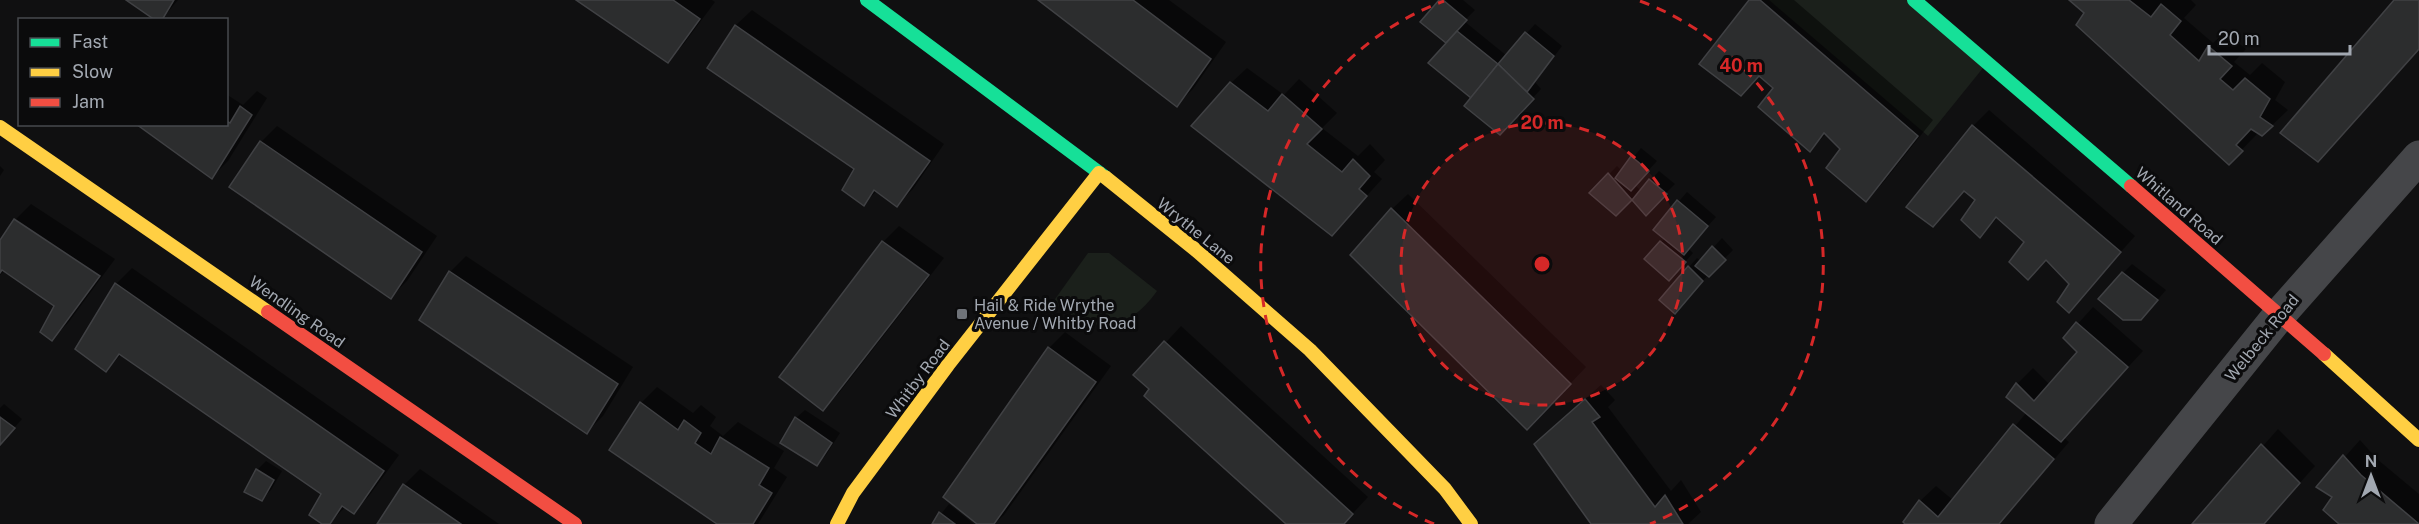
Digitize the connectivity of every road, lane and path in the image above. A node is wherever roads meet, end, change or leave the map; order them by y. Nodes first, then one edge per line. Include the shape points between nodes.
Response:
1 (867, 0) edge
2 (1914, 0) edge
3 (0, 127) edge
4 (2419, 157) edge
5 (1099, 173) junction
6 (2280, 314) junction
7 (2419, 440) edge
8 (575, 524) edge
9 (837, 524) edge
10 (1471, 524) edge
11 (2111, 524) edge

1 - 5 street, Wrythe Lane
2 - 6 street, Whitland Road
3 - 8 street, Wendling Road
4 - 6 street, Welbeck Road
5 - 9 street, Whitby Road via 948,365 853,493
5 - 10 street, Wrythe Lane via 1197,251 1310,350 1444,489
6 - 7 street, Whitland Road
6 - 11 street, Welbeck Road

